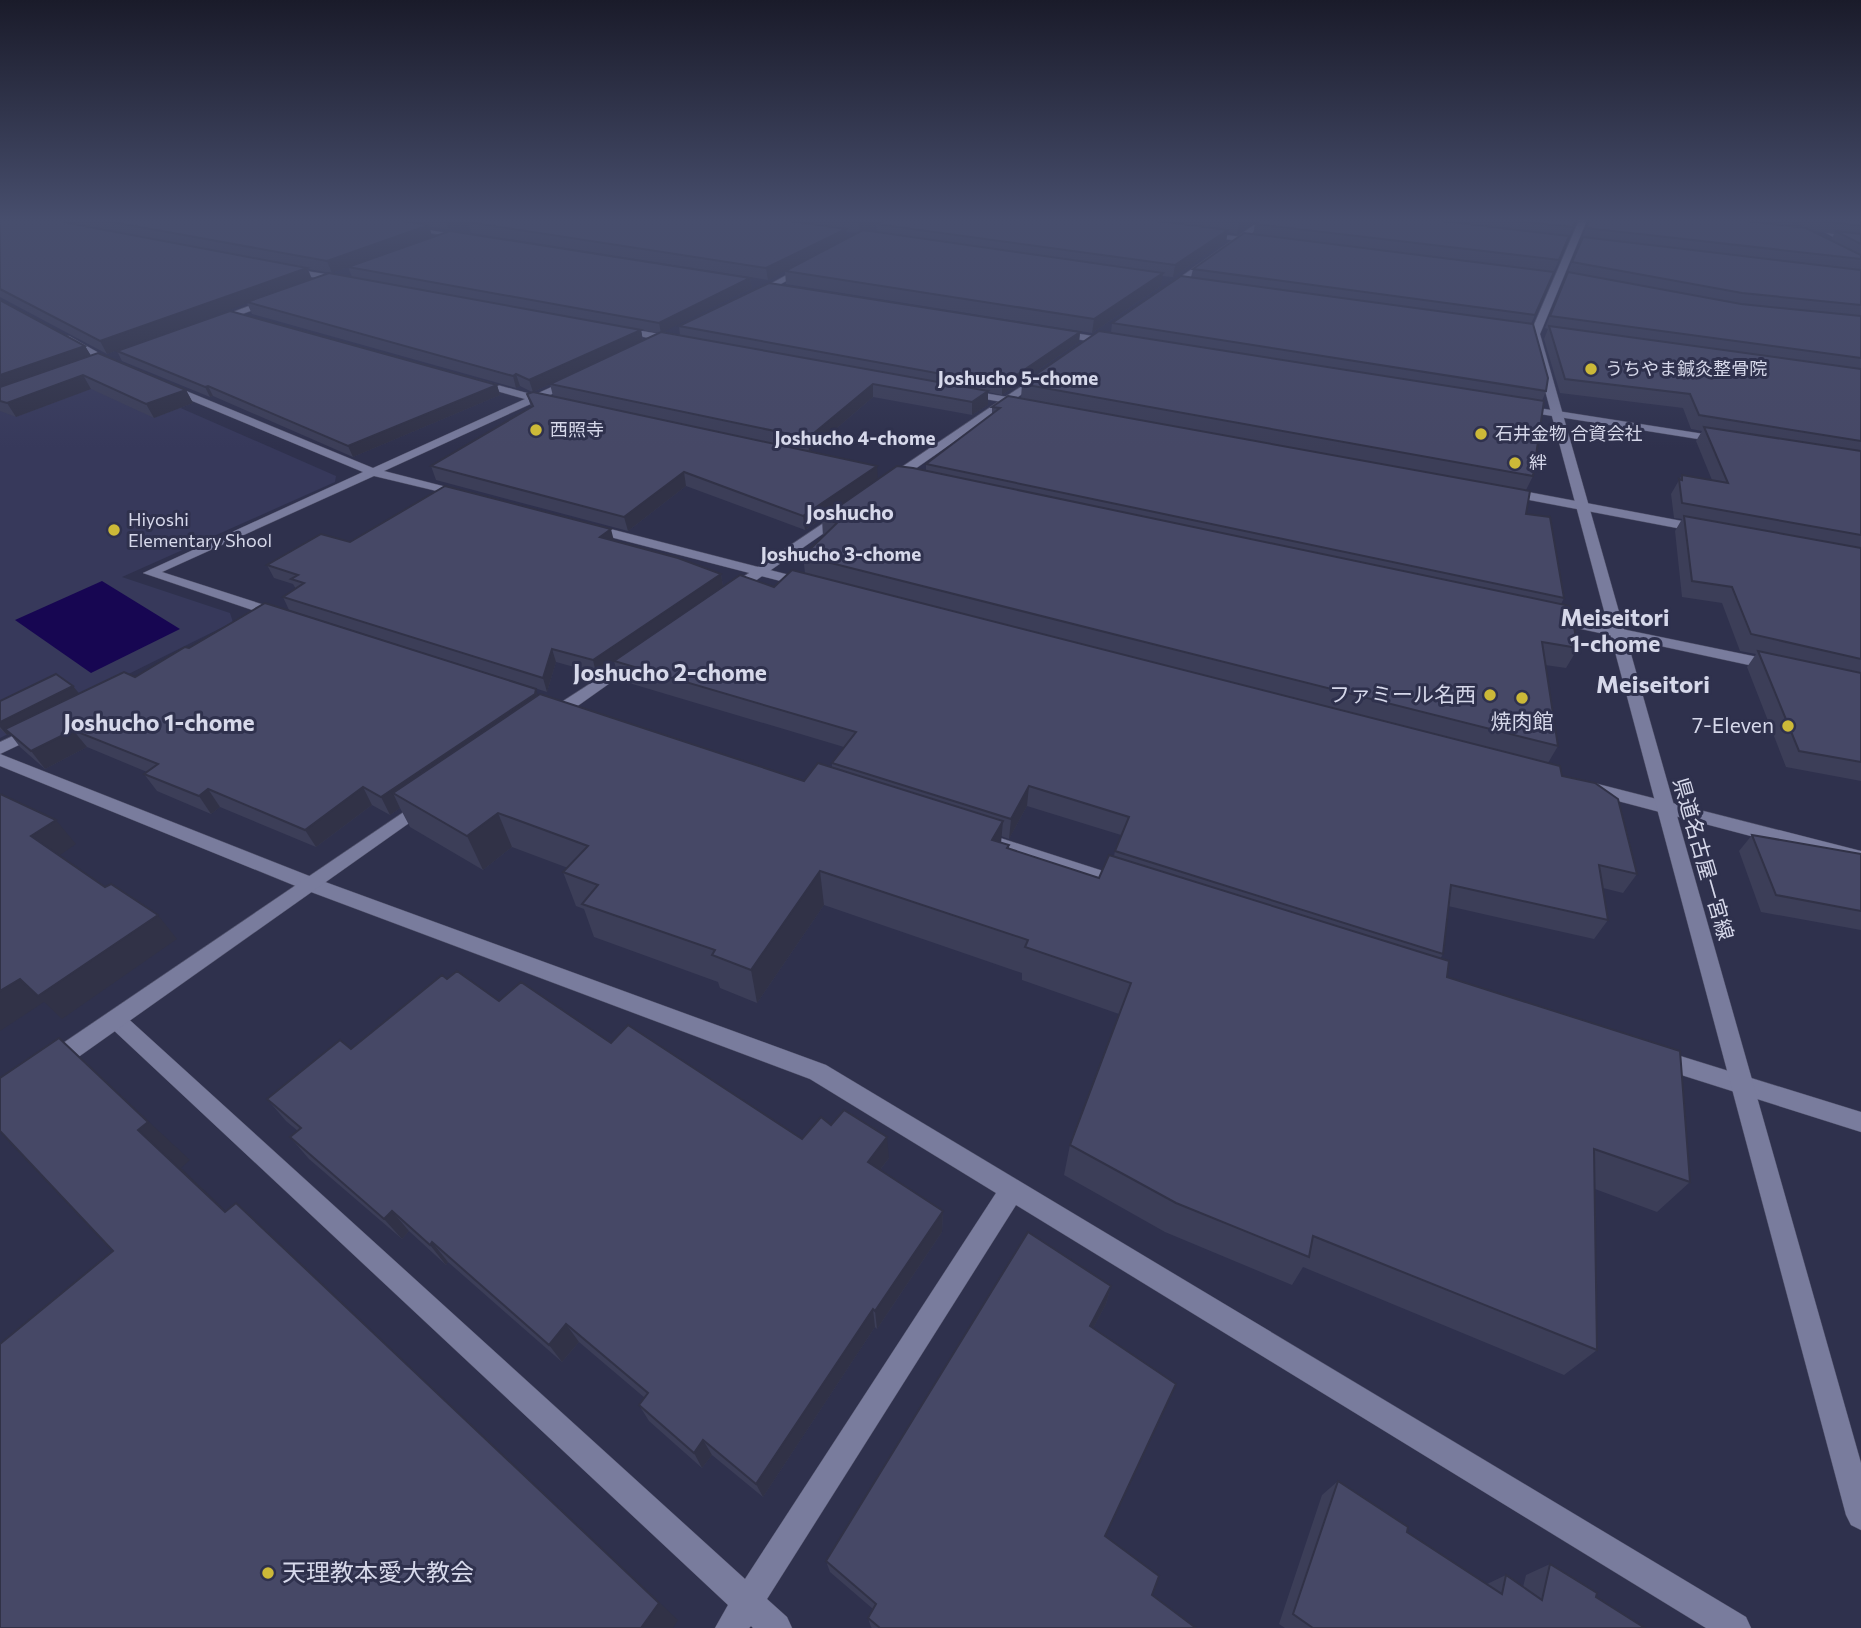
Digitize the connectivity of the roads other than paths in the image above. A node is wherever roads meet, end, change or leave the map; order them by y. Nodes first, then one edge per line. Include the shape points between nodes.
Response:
1 (282, 296) edge
2 (758, 296) edge
3 (1159, 296) edge
4 (1551, 296) edge
5 (1156, 298) edge
6 (737, 304) edge
7 (233, 314) junction
8 (259, 321) edge
9 (210, 322) edge
10 (1114, 326) edge
11 (612, 329) edge
12 (1043, 331) edge
13 (59, 334) edge
14 (690, 335) edge
15 (666, 338) junction
16 (1094, 339) junction
17 (1122, 343) edge
18 (642, 349) edge
19 (1074, 353) edge
20 (1054, 367) edge
21 (128, 371) edge
22 (456, 377) edge
23 (583, 377) edge
24 (151, 380) edge
25 (958, 391) edge
26 (535, 398) junction
27 (1007, 400) junction
28 (562, 404) edge
29 (1034, 405) edge
30 (1502, 405) edge
31 (1556, 414) junction
32 (1739, 443) edge
33 (373, 472) junction
34 (1489, 488) edge
35 (874, 492) edge
36 (481, 499) edge
37 (1582, 505) junction
38 (851, 508) edge
39 (575, 524) edge
40 (1715, 531) edge
41 (760, 571) junction
42 (814, 586) edge
43 (715, 603) edge
44 (269, 611) junction
45 (1535, 615) edge
46 (294, 619) edge
47 (245, 624) edge
48 (1617, 633) junction
49 (647, 650) edge
50 (1782, 667) edge
51 (561, 703) junction
52 (593, 713) edge
53 (49, 724) edge
54 (534, 728) edge
55 (0, 749) edge
56 (0, 760) edge
57 (1570, 783) edge
58 (433, 798) edge
59 (1665, 807) junction
60 (971, 835) edge
61 (1861, 858) edge
62 (310, 884) junction
63 (1130, 887) edge
64 (116, 1019) junction
65 (1649, 1055) edge
66 (42, 1070) edge
67 (1742, 1085) junction
68 (1861, 1122) edge
69 (1012, 1189) junction
70 (1861, 1516) edge
71 (747, 1603) junction
72 (731, 1628) edge
73 (776, 1628) edge
74 (1735, 1628) edge

1 - 7 street
2 - 6 street
3 - 5 street
4 - 31 street, 県道名古屋一宮線 via 1535,334
7 - 8 street
7 - 9 street
10 - 16 street
11 - 15 street
12 - 16 street
13 - 21 street
14 - 15 street
15 - 18 street
16 - 17 street
16 - 19 street
20 - 27 street
22 - 26 street
23 - 26 street
24 - 33 street
25 - 27 street
26 - 28 street
26 - 33 street
27 - 29 street
27 - 35 street
30 - 31 street
31 - 32 street
31 - 37 street, 県道名古屋一宮線
33 - 36 street
33 - 44 street via 150,573
34 - 37 street
37 - 40 street
37 - 48 street, 県道名古屋一宮線
38 - 41 street
39 - 41 street
41 - 42 street
41 - 43 street
44 - 46 street
44 - 47 street
45 - 48 street
48 - 50 street
48 - 59 street, 県道名古屋一宮線
49 - 51 street
51 - 52 street
51 - 54 street
53 - 55 street
56 - 62 street
57 - 59 street
58 - 62 street
59 - 61 street
59 - 67 street, 県道名古屋一宮線
60 - 63 street
62 - 64 street
62 - 69 street via 818,1072
64 - 66 street
64 - 71 street
65 - 67 street
67 - 68 street
67 - 70 street, 県道名古屋一宮線
69 - 71 street
69 - 74 street
71 - 72 street
71 - 73 street

